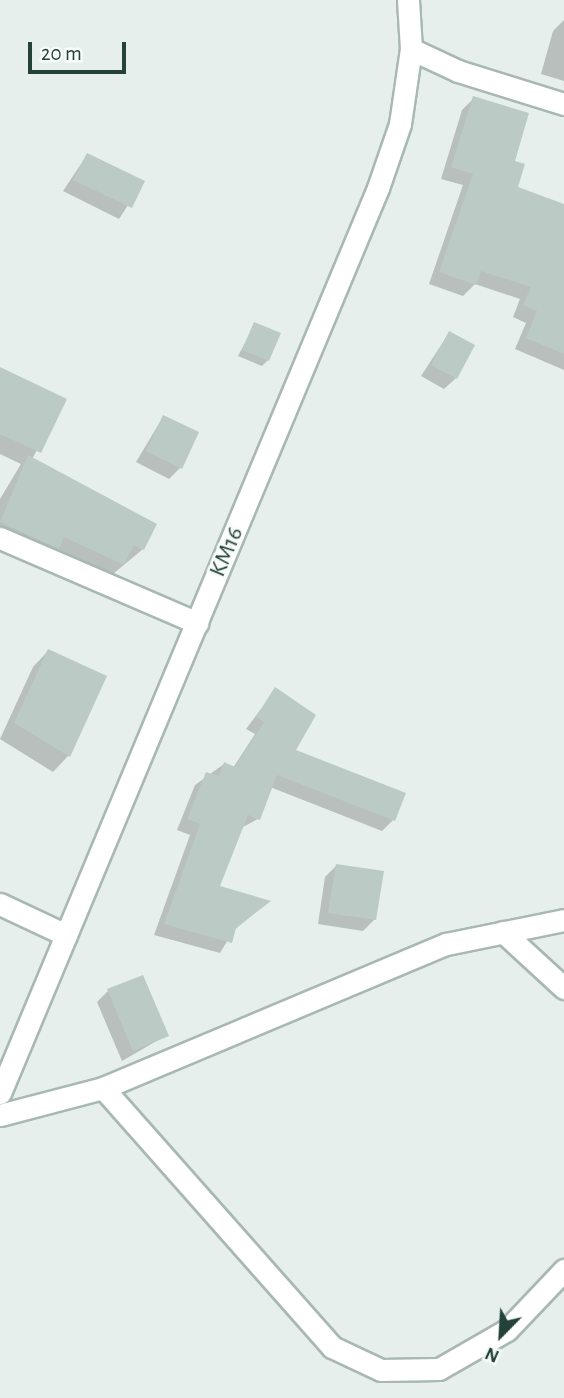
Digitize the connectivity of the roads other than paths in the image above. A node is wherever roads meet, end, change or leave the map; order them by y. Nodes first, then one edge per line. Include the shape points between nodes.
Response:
1 (408, 0) edge
2 (411, 49) junction
3 (564, 104) edge
4 (0, 538) edge
5 (197, 623) junction
6 (0, 904) edge
7 (564, 920) edge
8 (503, 932) junction
9 (66, 935) junction
10 (564, 988) edge
11 (103, 1088) junction
12 (0, 1093) edge
13 (0, 1115) edge
14 (564, 1270) edge

1 - 2 street, KM16
2 - 3 street via 458,71
2 - 5 street, KM16 via 400,124 378,188
4 - 5 street
5 - 9 street, KM16
6 - 9 street
7 - 8 street
8 - 10 street
8 - 11 street via 446,944
9 - 12 street, KM16
11 - 13 street
11 - 14 street via 332,1347 381,1370 439,1369 507,1330

